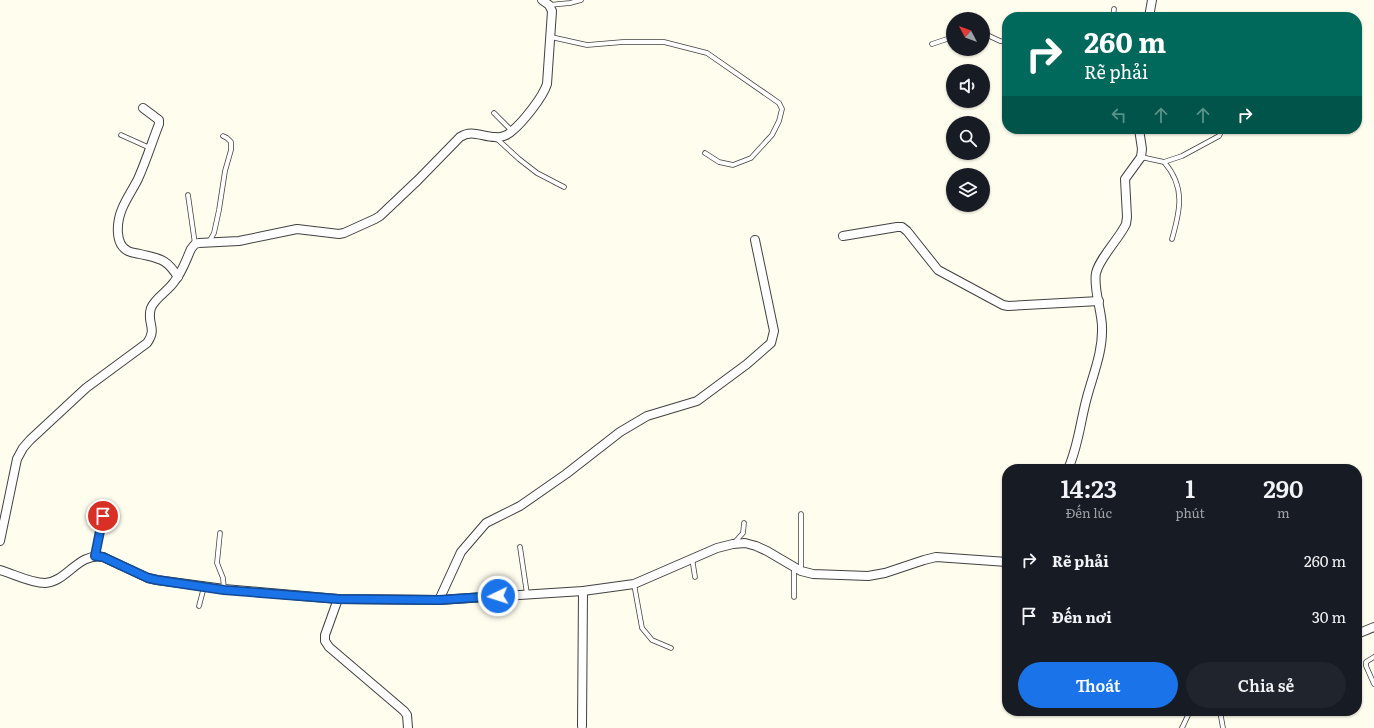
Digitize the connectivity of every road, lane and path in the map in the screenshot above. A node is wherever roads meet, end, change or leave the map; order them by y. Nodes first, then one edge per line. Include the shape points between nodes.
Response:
1 (581, 0) edge
2 (1152, 0) edge
3 (546, 2) edge
4 (1114, 9) dead end
5 (1114, 12) edge
6 (1150, 12) edge
7 (990, 36) edge
8 (550, 37) junction
9 (946, 39) edge
10 (1002, 41) edge
11 (932, 44) dead end
12 (143, 108) dead end
13 (494, 113) dead end
14 (512, 131) junction
15 (1140, 134) edge
16 (1220, 134) edge
17 (121, 135) dead end
18 (223, 136) dead end
19 (496, 137) junction
20 (150, 148) junction
21 (706, 153) dead end
22 (1141, 157) junction
23 (1164, 162) junction
24 (564, 187) dead end
25 (188, 195) dead end
26 (843, 236) dead end
27 (755, 240) dead end
28 (1172, 240) dead end
29 (209, 242) junction
30 (195, 244) junction
31 (178, 277) junction
32 (1098, 301) junction
33 (1070, 464) edge
34 (105, 502) dead end
35 (801, 514) dead end
36 (744, 523) dead end
37 (220, 533) dead end
38 (0, 541) edge
39 (733, 544) junction
40 (520, 547) dead end
41 (95, 556) junction
42 (692, 558) junction
43 (1002, 562) edge
44 (797, 569) junction
45 (0, 570) edge
46 (695, 577) dead end
47 (634, 584) junction
48 (204, 587) junction
49 (224, 590) junction
50 (582, 591) junction
51 (528, 595) junction
52 (794, 597) dead end
53 (338, 599) junction
54 (439, 600) junction
55 (199, 606) dead end
56 (1374, 626) edge
57 (1362, 632) edge
58 (671, 648) dead end
59 (1374, 657) edge
60 (1374, 684) edge
61 (1188, 716) edge
62 (1221, 716) edge
63 (582, 726) dead end
64 (408, 728) edge
65 (1182, 728) edge
66 (1223, 728) edge

1 - 3 lane via 570,3
2 - 6 street
3 - 8 street via 552,11
4 - 5 lane
7 - 10 lane
8 - 14 street via 545,91
8 - 21 lane via 587,45 664,42 707,53 779,103 782,110 772,135 751,158 734,165 719,162
9 - 11 lane
12 - 20 street via 159,120
13 - 14 lane
14 - 19 street via 503,137
15 - 22 street
16 - 23 lane via 1182,156
17 - 20 lane
18 - 29 lane via 231,142 231,150 214,233
19 - 24 lane via 536,173
19 - 29 street via 472,132 460,137 380,216 344,233 297,229 239,241
20 - 31 street via 138,179 122,208 119,241 129,252 165,261
22 - 23 lane
22 - 32 street via 1125,179 1126,224 1096,274
23 - 28 lane via 1175,177 1180,195 1179,214
25 - 30 lane
26 - 32 street via 902,228 938,270 1003,305
27 - 54 street via 774,331 771,343 697,401 647,416 620,432 520,506 486,523 461,552
29 - 30 street
30 - 31 street
31 - 38 street via 152,307 149,316 153,332 147,343 86,388 23,448 17,459
32 - 33 street via 1102,338 1076,450
34 - 41 lane
35 - 44 lane
36 - 39 lane via 743,533
37 - 49 lane via 217,563 223,578
39 - 42 street
39 - 44 street via 745,543 756,546
40 - 51 lane
41 - 45 street via 87,558 56,580 46,583 35,582
41 - 48 street via 103,557 148,578
42 - 46 lane
42 - 47 street
43 - 44 street via 936,557 868,576 813,574
44 - 52 lane
47 - 50 street
47 - 58 lane via 642,628 652,640
48 - 49 street
48 - 55 lane
49 - 53 street
50 - 51 street
50 - 63 street
51 - 54 street
53 - 54 street
53 - 64 street via 325,634 325,641 404,711
56 - 57 street
59 - 60 lane via 1366,662
61 - 65 lane
62 - 66 lane

